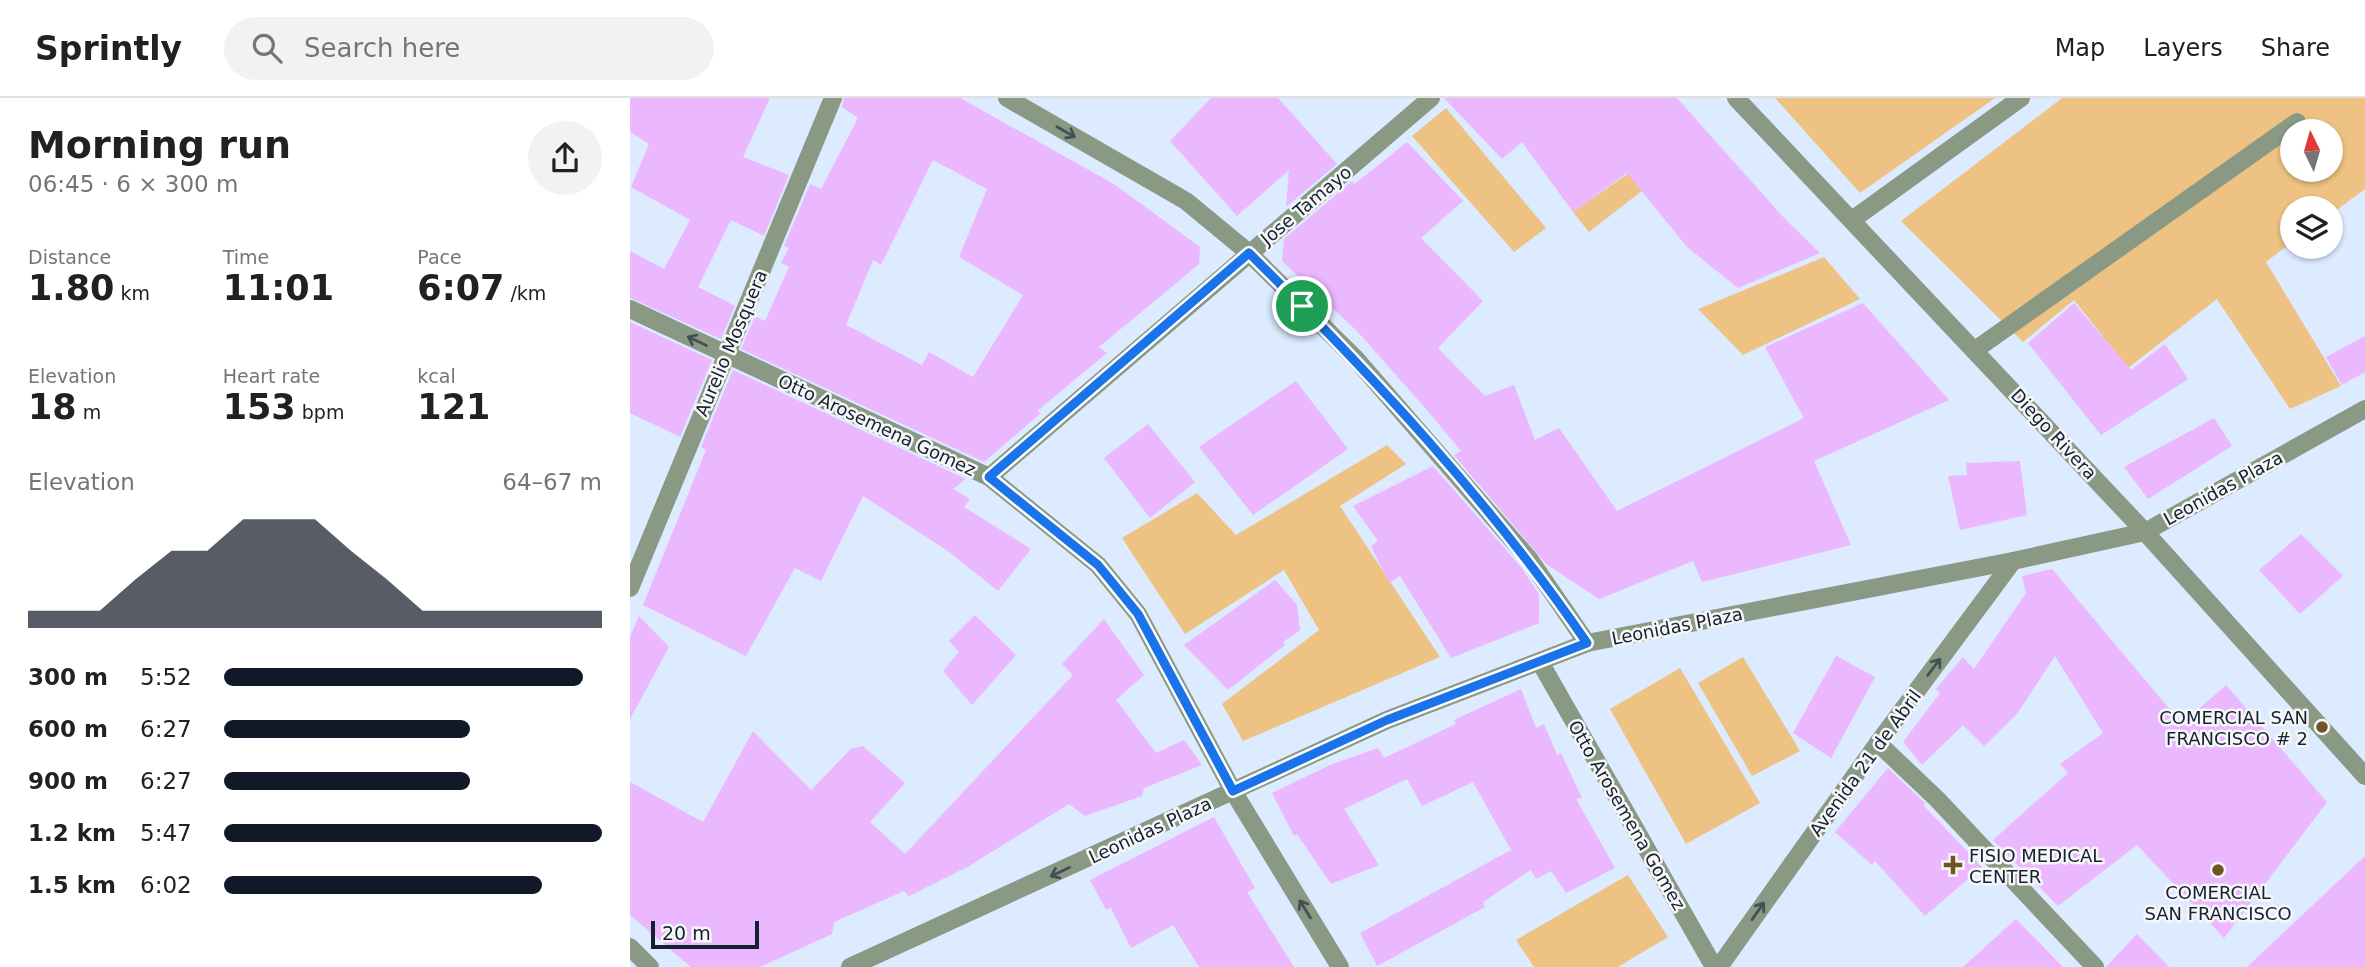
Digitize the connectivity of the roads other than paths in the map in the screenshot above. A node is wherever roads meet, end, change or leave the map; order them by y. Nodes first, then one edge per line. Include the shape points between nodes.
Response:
1 (833, 98) edge
2 (1007, 98) edge
3 (1431, 98) edge
4 (1736, 98) edge
5 (2021, 98) edge
6 (2280, 134) edge
7 (1852, 220) junction
8 (1249, 253) junction
9 (630, 309) edge
10 (1975, 350) junction
11 (726, 355) junction
12 (2365, 410) edge
13 (989, 477) junction
14 (2145, 532) junction
15 (2013, 561) junction
16 (630, 589) edge
17 (1587, 643) junction
18 (1540, 662) junction
19 (1878, 743) junction
20 (2365, 776) edge
21 (1233, 791) junction
22 (630, 947) edge
23 (650, 967) edge
24 (850, 967) edge
25 (1340, 967) edge
26 (1716, 967) edge
27 (2095, 967) edge

1 - 11 street, Aurelio Mosquera
2 -> 8 street via 1186,201
3 - 8 street, Jose Tamayo
4 - 7 street, Diego Rivera
5 - 7 street
6 - 10 street
7 - 10 street, Diego Rivera
8 - 13 street, Jose Tamayo
8 - 17 street via 1364,369 1530,560
11 -> 9 street, Otto Arosemena Gomez
10 - 14 street, Diego Rivera
11 - 13 street, Otto Arosemena Gomez
11 - 16 street, Aurelio Mosquera
12 - 14 street, Leonidas Plaza
13 - 21 street, Otto Arosemena Gomez via 1098,565 1138,614
14 - 15 street, Leonidas Plaza
14 - 20 street, Diego Rivera
15 - 17 street, Leonidas Plaza
19 -> 15 street, Avenida 21 de Abril
17 - 18 street, Leonidas Plaza
18 - 21 street, Leonidas Plaza via 1387,720
18 - 26 street, Otto Arosemena Gomez
26 -> 19 street, Avenida 21 de Abril
19 - 27 street
21 -> 24 street, Leonidas Plaza
25 -> 21 street, Otto Arosemena Gomez
22 - 23 street

